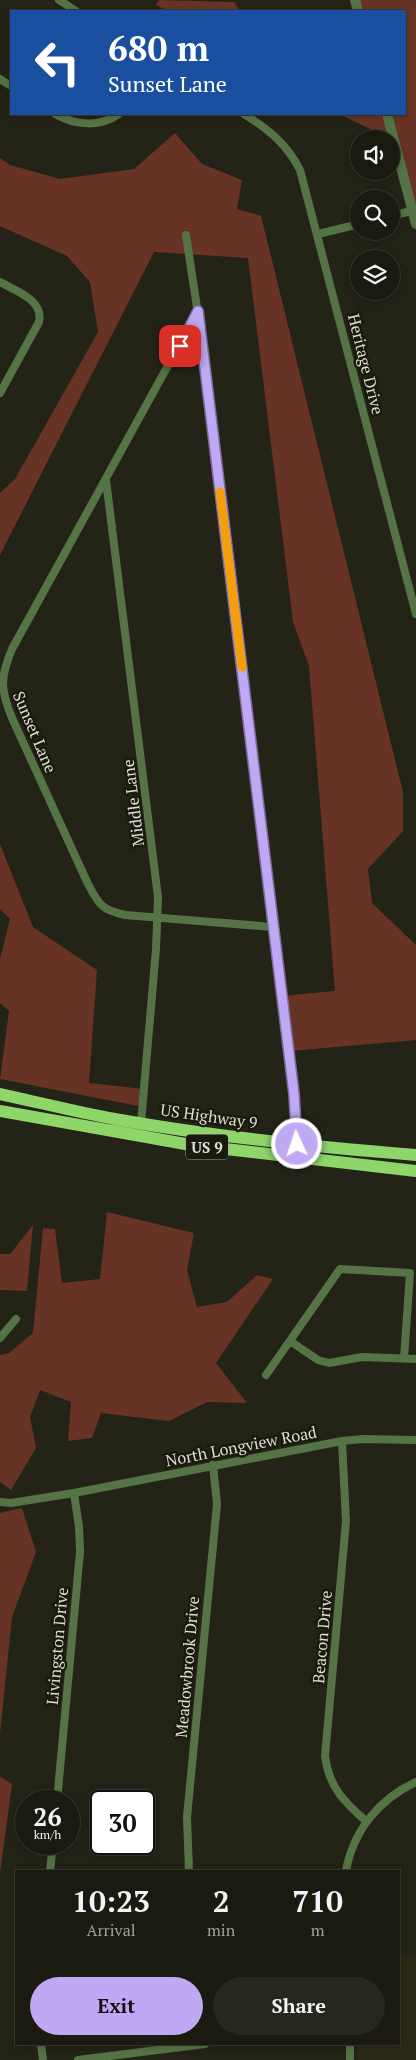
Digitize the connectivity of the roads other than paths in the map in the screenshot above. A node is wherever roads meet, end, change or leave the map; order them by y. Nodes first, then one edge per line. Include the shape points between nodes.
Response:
1 (59, 0) edge
2 (74, 10) edge
3 (57, 115) edge
4 (117, 115) edge
5 (245, 115) edge
6 (387, 115) edge
7 (412, 211) junction
8 (400, 214) edge
9 (416, 224) edge
10 (350, 226) edge
11 (318, 234) junction
12 (186, 235) dead end
13 (0, 282) edge
14 (198, 311) junction
15 (0, 391) edge
16 (106, 480) junction
17 (416, 614) edge
18 (158, 917) junction
19 (274, 927) junction
20 (0, 1094) edge
21 (0, 1111) edge
22 (141, 1123) junction
23 (297, 1144) junction
24 (416, 1155) edge
25 (416, 1171) edge
26 (16, 1319) dead end
27 (0, 1338) edge
28 (290, 1341) junction
29 (404, 1358) junction
30 (416, 1359) edge
31 (266, 1376) dead end
32 (416, 1440) edge
33 (342, 1441) junction
34 (213, 1465) junction
35 (74, 1493) junction
36 (0, 1502) edge
37 (416, 1782) edge
38 (58, 1790) edge
39 (366, 1821) junction
40 (52, 1855) edge
41 (50, 1870) edge
42 (189, 1870) edge
43 (346, 1870) edge
44 (41, 2045) edge
45 (197, 2045) edge
46 (350, 2045) edge
47 (43, 2060) edge
48 (78, 2060) edge
49 (350, 2060) edge

1 - 2 street
3 - 4 street via 85,124 102,122
5 - 11 street, Heritage Drive via 272,133 292,156 300,170
6 - 7 street
7 - 8 street
7 - 9 street
10 - 11 street
11 - 17 street, Heritage Drive
12 - 14 street
13 - 15 street via 33,302 40,310 39,322
14 - 16 street, Sunset Lane
14 - 19 street
16 - 18 street, Middle Lane via 147,795
16 - 18 street, Sunset Lane via 12,649 1,682 12,718 99,904 112,912
18 - 19 street, Sunset Lane
18 - 22 street, Middle Lane
19 - 23 street
20 - 22 highway, US Highway 9 / US 9
21 - 25 highway, US Highway 9 / US 9 via 190,1144
22 - 23 highway, US Highway 9 / US 9
23 - 24 highway, US Highway 9 / US 9
26 - 27 street
28 - 29 street via 318,1360 329,1363 362,1357
28 - 29 street via 340,1269 410,1273
28 - 31 street
29 - 30 street
32 - 33 street, North Longview Road
33 - 34 street, North Longview Road
33 - 39 street, Beacon Drive via 346,1521 325,1756 328,1775 342,1800
34 - 35 street, North Longview Road
34 - 42 street, Meadowbrook Drive via 216,1504 187,1817
35 - 36 street, North Longview Road via 10,1504
35 - 38 street, Livingston Drive via 80,1552
37 - 39 street via 387,1800
39 - 43 street
40 - 41 street
44 - 47 street
45 - 48 street
46 - 49 street

